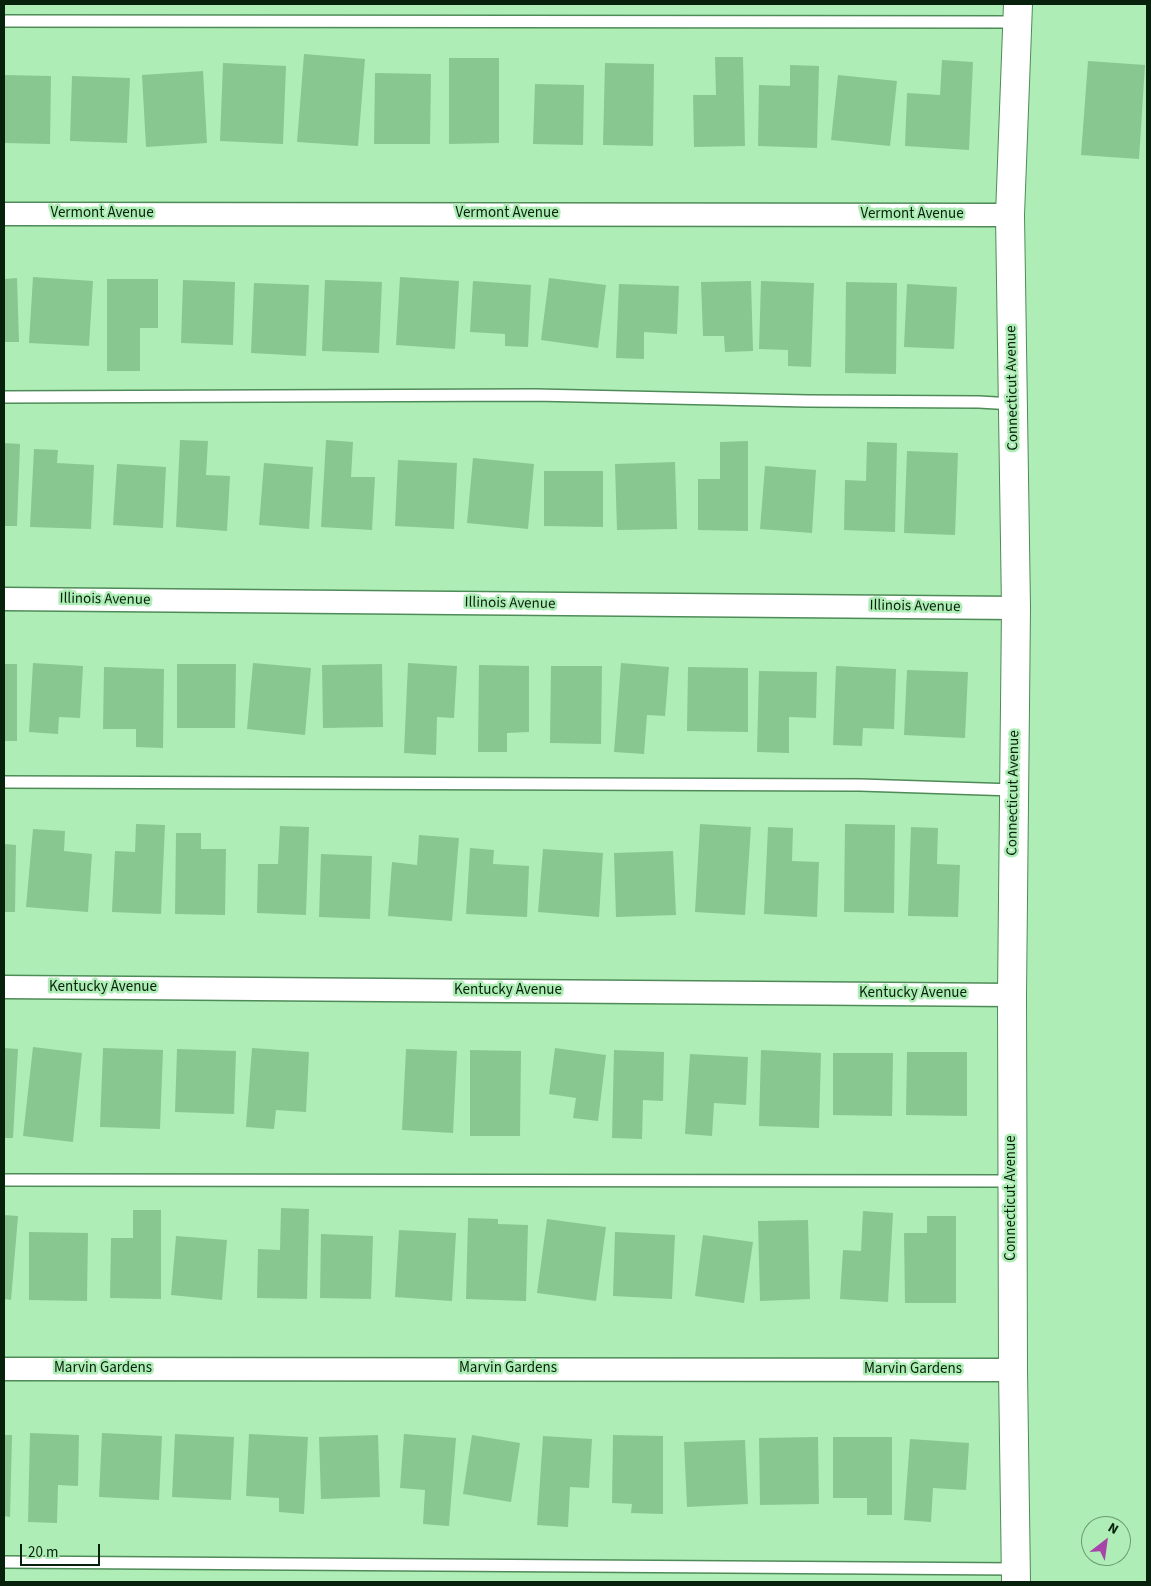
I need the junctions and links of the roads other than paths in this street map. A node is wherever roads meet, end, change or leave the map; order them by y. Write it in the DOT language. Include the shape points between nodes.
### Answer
graph roads {
  1 [pos="1018,13"];
  2 [pos="4,21"];
  3 [pos="4,214"];
  4 [pos="1010,215"];
  5 [pos="4,397"];
  6 [pos="1013,404"];
  7 [pos="4,599"];
  8 [pos="1016,608"];
  9 [pos="4,782"];
  10 [pos="1014,790"];
  11 [pos="4,987"];
  12 [pos="1012,995"];
  13 [pos="4,1180"];
  14 [pos="1012,1182"];
  15 [pos="4,1369"];
  16 [pos="1013,1370"];
  17 [pos="4,1562"];
  18 [pos="1016,1576"];
  1 -- 2 [label="lane"];
  1 -- 4 [label="street, Connecticut Avenue"];
  3 -- 4 [label="street, Vermont Avenue"];
  4 -- 6 [label="street, Connecticut Avenue"];
  5 -- 6 [label="lane" via="535,395"];
  6 -- 8 [label="street, Connecticut Avenue"];
  7 -- 8 [label="street, Illinois Avenue"];
  8 -- 10 [label="street, Connecticut Avenue"];
  9 -- 10 [label="lane" via="860,784"];
  10 -- 12 [label="street, Connecticut Avenue"];
  11 -- 12 [label="street, Kentucky Avenue"];
  12 -- 14 [label="street, Connecticut Avenue"];
  13 -- 14 [label="lane"];
  14 -- 16 [label="street, Connecticut Avenue"];
  15 -- 16 [label="street, Marvin Gardens"];
  16 -- 18 [label="street, Connecticut Avenue"];
  17 -- 18 [label="lane"];
}
